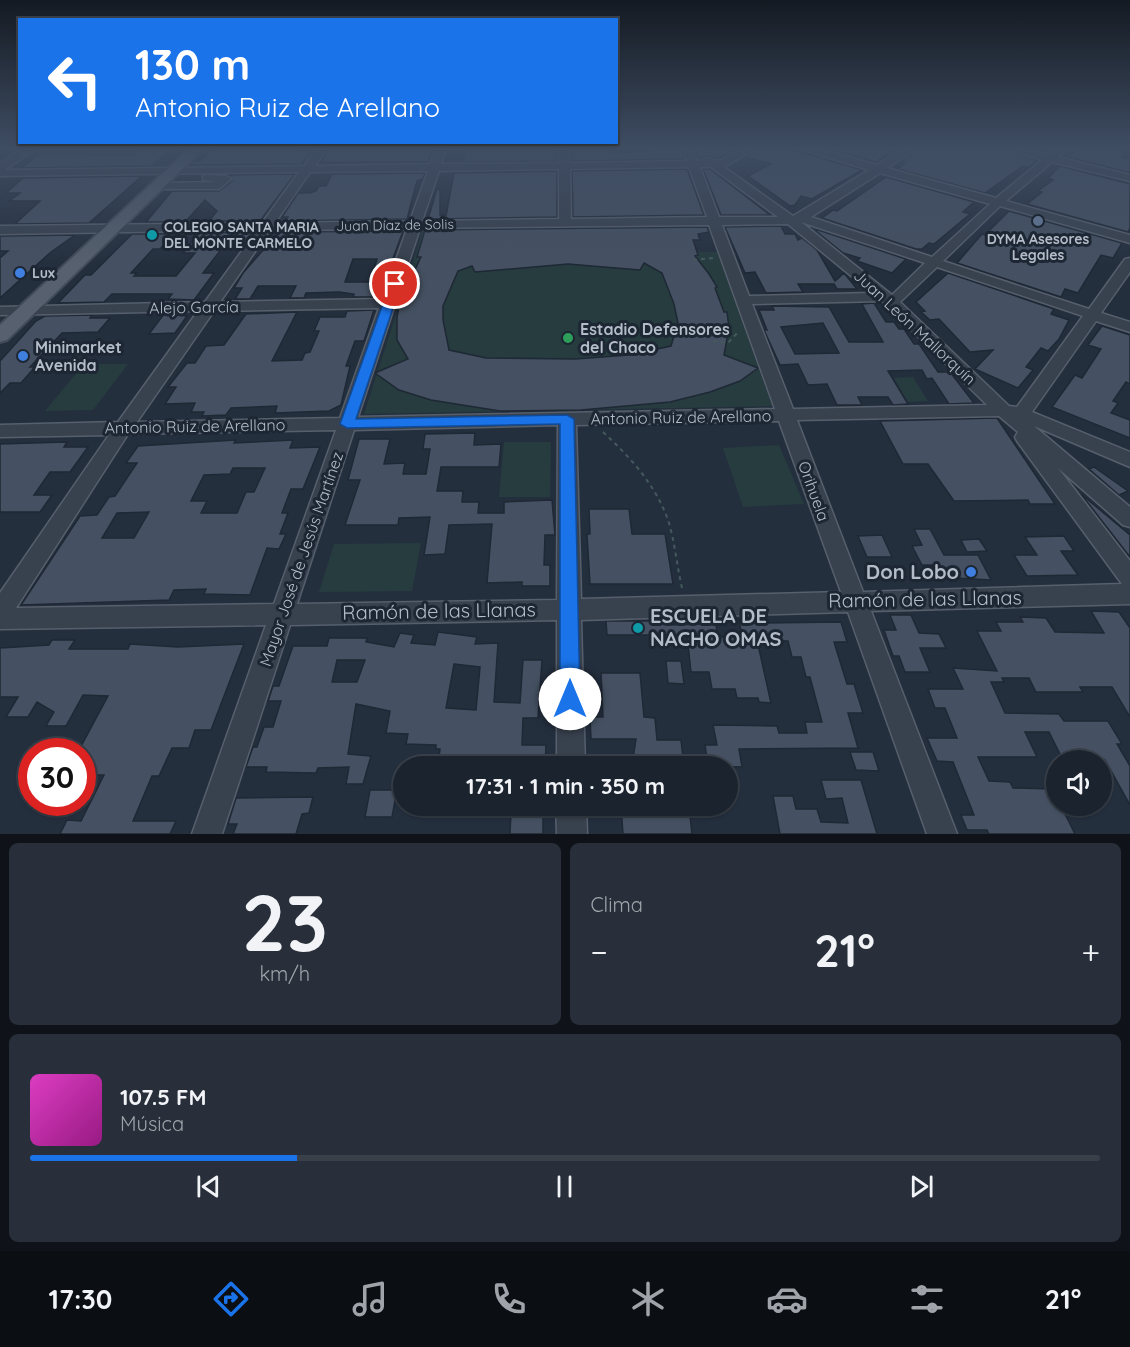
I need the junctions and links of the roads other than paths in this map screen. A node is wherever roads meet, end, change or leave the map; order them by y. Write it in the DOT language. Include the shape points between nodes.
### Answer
graph roads {
  1 [pos="154,187"];
  2 [pos="296,187"];
  3 [pos="428,187"];
  4 [pos="565,187"];
  5 [pos="700,187"];
  6 [pos="748,187"];
  7 [pos="848,187"];
  8 [pos="943,187"];
  9 [pos="1017,187"];
  10 [pos="998,202"];
  11 [pos="796,219"];
  12 [pos="713,221"];
  13 [pos="566,223"];
  14 [pos="415,225"];
  15 [pos="268,227"];
  16 [pos="106,229"];
  17 [pos="0,230"];
  18 [pos="1130,239"];
  19 [pos="932,262"];
  20 [pos="1130,262"];
  21 [pos="889,299"];
  22 [pos="743,300"];
  23 [pos="389,303"];
  24 [pos="209,306"];
  25 [pos="9,313"];
  26 [pos="1092,315"];
  27 [pos="1130,327"];
  28 [pos="0,336"];
  29 [pos="1012,412"];
  30 [pos="786,415"];
  31 [pos="567,419"];
  32 [pos="347,424"];
  33 [pos="124,428"];
  34 [pos="0,430"];
  35 [pos="1130,460"];
  36 [pos="1130,519"];
  37 [pos="1130,578"];
  38 [pos="1130,594"];
  39 [pos="855,601"];
  40 [pos="569,610"];
  41 [pos="0,612"];
  42 [pos="283,613"];
  43 [pos="0,619"];
  44 [pos="571,756"];
  45 [pos="571,816"];
  46 [pos="207,834"];
  47 [pos="572,834"];
  48 [pos="942,834"];
  1 -- 16 [label="main road"];
  2 -- 15 [label="street"];
  3 -- 14 [label="street, Mayor José de Jesús Martínez"];
  4 -- 13 [label="street"];
  5 -- 12 [label="street, Orihuela"];
  6 -- 11 [label="street, Juan León Mallorquín"];
  7 -- 11 [label="street"];
  8 -- 10 [label="street"];
  9 -- 10 [label="street"];
  10 -- 18 [label="street"];
  10 -- 19 [label="street"];
  11 -- 12 [label="street, Juan Díaz de Solis"];
  11 -- 19 [label="street"];
  11 -- 21 [label="street, Juan León Mallorquín"];
  12 -- 13 [label="street, Juan Díaz de Solis"];
  12 -- 22 [label="street, Orihuela"];
  13 -- 14 [label="street, Juan Díaz de Solis"];
  14 -- 15 [label="street, Juan Díaz de Solis"];
  14 -- 23 [label="street, Mayor José de Jesús Martínez"];
  15 -- 16 [label="street, Juan Díaz de Solis"];
  15 -- 24 [label="street"];
  16 -- 17 [label="street, Juan Díaz de Solis"];
  16 -- 25 [label="main road"];
  19 -- 21 [label="street"];
  19 -- 26 [label="street"];
  20 -- 26 [label="street"];
  21 -- 22 [label="street"];
  21 -- 29 [label="street, Juan León Mallorquín"];
  22 -- 30 [label="street, Orihuela"];
  23 -- 24 [label="street, Alejo García"];
  23 -- 32 [label="street, Mayor José de Jesús Martínez"];
  24 -- 25 [label="street, Alejo García"];
  24 -- 33 [label="street"];
  25 -- 28 [label="main road"];
  26 -- 27 [label="street"];
  26 -- 29 [label="street"];
  29 -- 30 [label="street, Antonio Ruiz de Arellano"];
  29 -- 35 [label="street"];
  29 -- 36 [label="street, Juan León Mallorquín"];
  29 -- 37 [label="street"];
  30 -- 31 [label="street, Antonio Ruiz de Arellano"];
  30 -- 39 [label="street, Orihuela"];
  31 -- 32 [label="street, Antonio Ruiz de Arellano"];
  31 -- 40 [label="street"];
  32 -- 33 [label="street, Antonio Ruiz de Arellano"];
  32 -- 42 [label="street, Mayor José de Jesús Martínez"];
  33 -- 34 [label="street, Antonio Ruiz de Arellano"];
  33 -- 41 [label="street"];
  38 -- 39 [label="street, Ramón de las Llanas"];
  39 -- 40 [label="street, Ramón de las Llanas"];
  39 -- 48 [label="street, Orihuela"];
  40 -- 42 [label="street, Ramón de las Llanas"];
  40 -- 44 [label="street"];
  42 -- 43 [label="street, Ramón de las Llanas"];
  42 -- 46 [label="street, Mayor José de Jesús Martínez"];
  45 -- 47 [label="street"];
}
